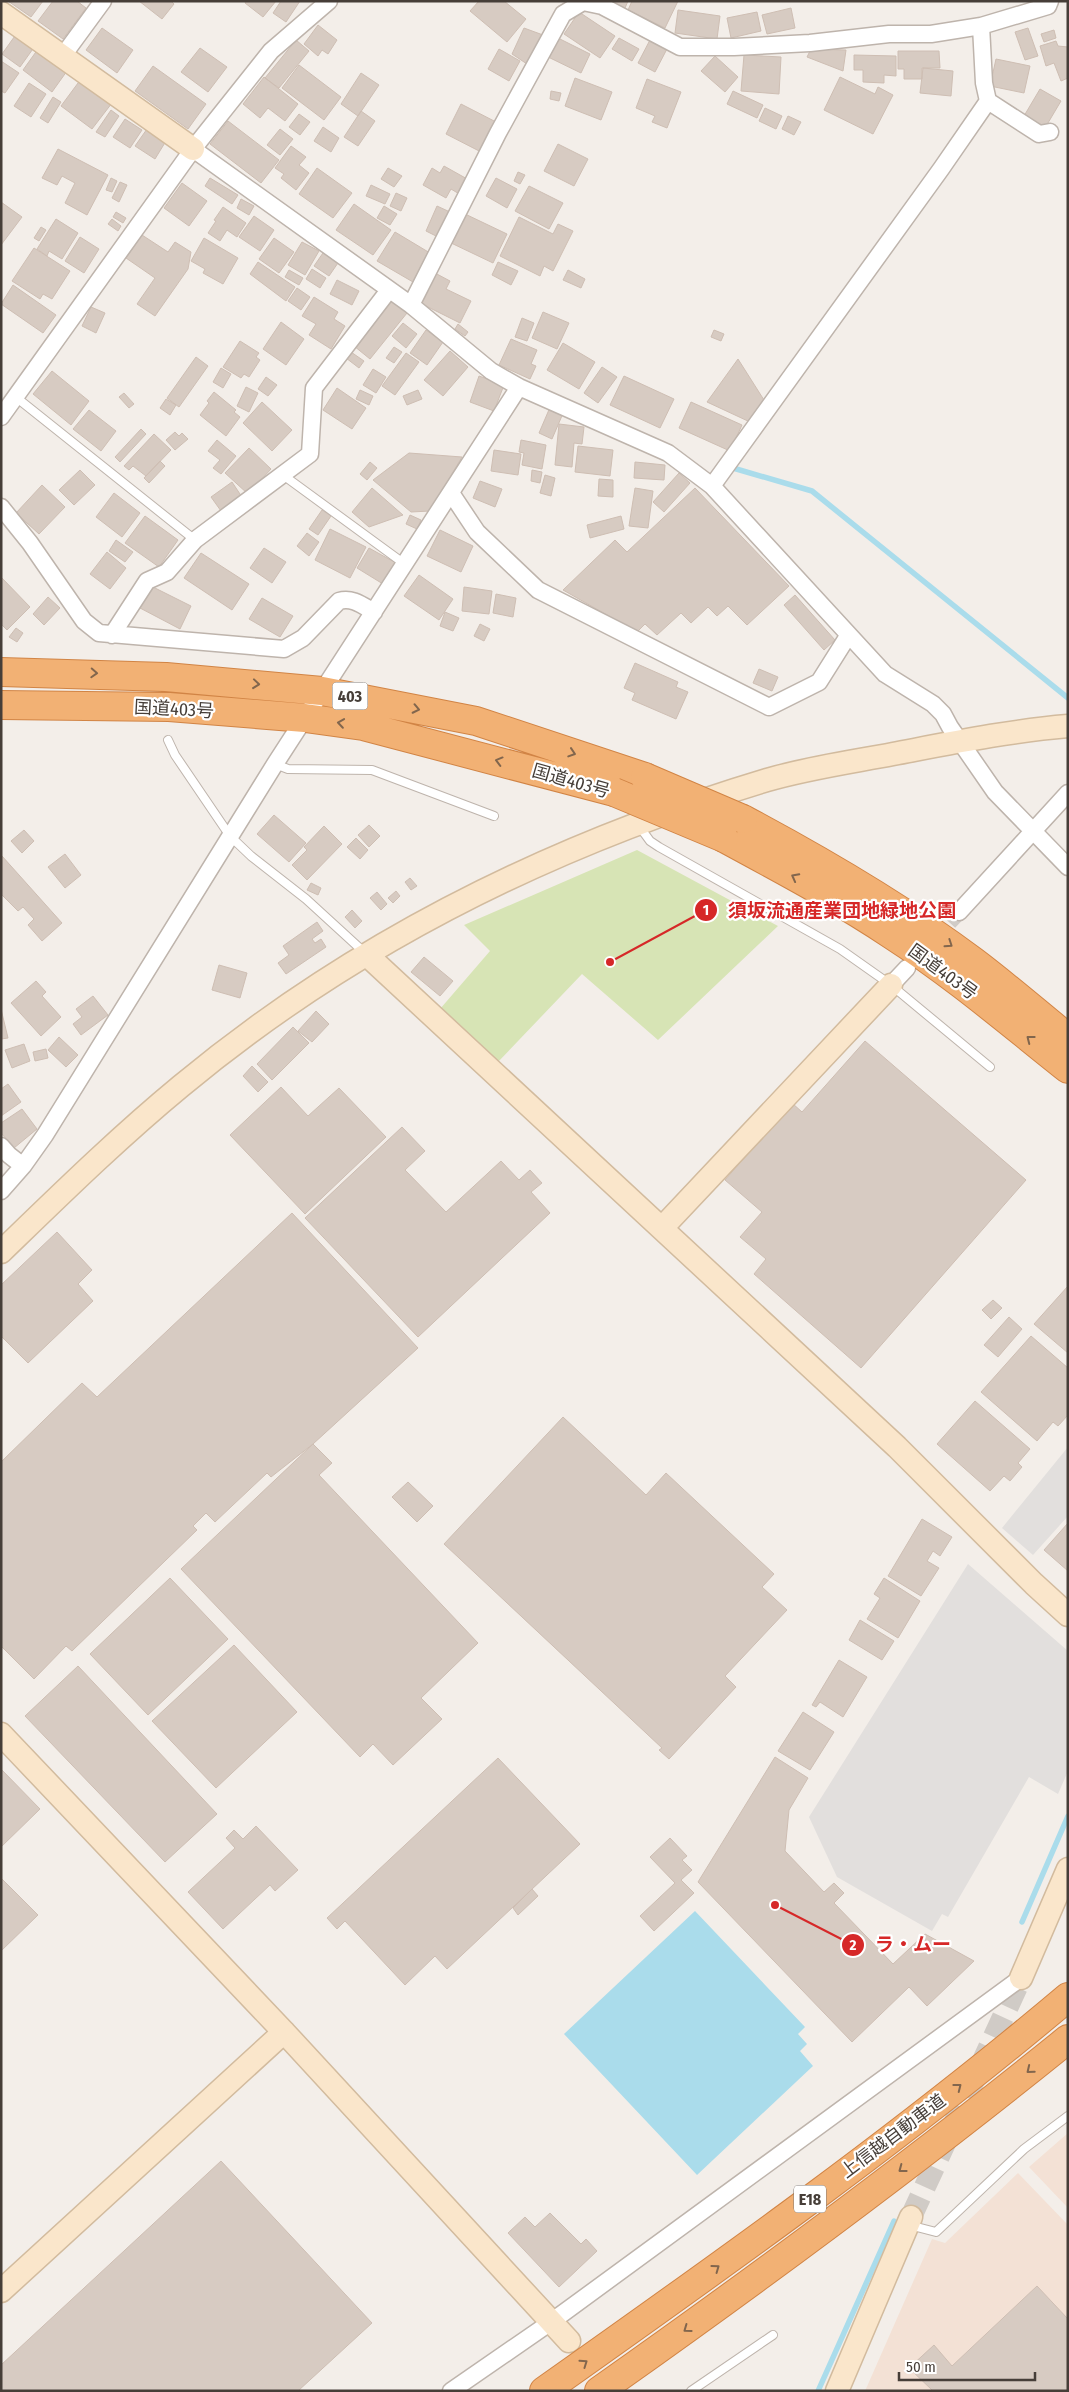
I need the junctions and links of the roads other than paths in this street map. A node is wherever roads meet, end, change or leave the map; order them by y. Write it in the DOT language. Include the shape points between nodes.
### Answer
graph roads {
  1 [pos="103,1"];
  2 [pos="329,1"];
  3 [pos="1050,1"];
  4 [pos="1,13"];
  5 [pos="981,26"];
  6 [pos="62,57"];
  7 [pos="988,101"];
  8 [pos="1050,132"];
  9 [pos="193,149"];
  10 [pos="389,290"];
  11 [pos="411,305"];
  12 [pos="519,388"];
  13 [pos="17,398"];
  14 [pos="1,417"];
  15 [pos="283,475"];
  16 [pos="712,486"];
  17 [pos="452,493"];
  18 [pos="1,507"];
  19 [pos="196,540"];
  20 [pos="406,565"];
  21 [pos="374,612"];
  22 [pos="112,635"];
  23 [pos="848,636"];
  24 [pos="1,672"];
  25 [pos="322,691"];
  26 [pos="1,705"];
  27 [pos="305,718"];
  28 [pos="1068,726"];
  29 [pos="960,739"];
  30 [pos="168,740"];
  31 [pos="275,764"];
  32 [pos="1068,793"];
  33 [pos="494,816"];
  34 [pos="638,824"];
  35 [pos="1032,830"];
  36 [pos="230,836"];
  37 [pos="1068,867"];
  38 [pos="959,912"];
  39 [pos="367,955"];
  40 [pos="908,968"];
  41 [pos="891,986"];
  42 [pos="1068,1038"];
  43 [pos="990,1067"];
  44 [pos="1068,1069"];
  45 [pos="1,1146"];
  46 [pos="23,1166"];
  47 [pos="1,1191"];
  48 [pos="662,1228"];
  49 [pos="1,1252"];
  50 [pos="1068,1615"];
  51 [pos="1,1734"];
  52 [pos="1068,1869"];
  53 [pos="1021,1978"];
  54 [pos="1068,1998"];
  55 [pos="284,2032"];
  56 [pos="1068,2039"];
  57 [pos="1068,2116"];
  58 [pos="909,2221"];
  59 [pos="1,2291"];
  60 [pos="551,2322"];
  61 [pos="774,2335"];
  62 [pos="569,2342"];
  63 [pos="451,2391"];
  64 [pos="544,2391"];
  65 [pos="599,2391"];
  66 [pos="691,2391"];
  67 [pos="837,2391"];
  1 -- 6 [label="street"];
  2 -- 9 [label="street" via="271,51"];
  3 -- 5 [label="street" via="1048,6"];
  4 -- 6 [label="street"];
  5 -- 7 [label="street"];
  5 -- 11 [label="street" via="931,34 889,34 810,43 680,47 602,6 583,2 562,14"];
  6 -- 9 [label="street"];
  7 -- 8 [label="street" via="1040,134"];
  7 -- 16 [label="street"];
  9 -- 10 [label="street"];
  9 -- 13 [label="street"];
  10 -- 11 [label="street"];
  10 -- 15 [label="street" via="314,388 310,454"];
  11 -- 12 [label="street" via="491,371"];
  12 -- 16 [label="street" via="668,453"];
  12 -- 17 [label="street"];
  13 -- 14 [label="street"];
  13 -- 19 [label="lane"];
  15 -- 19 [label="street"];
  15 -- 20 [label="lane"];
  16 -- 23 [label="street"];
  17 -- 20 [label="street"];
  17 -- 23 [label="street" via="477,532 538,590 769,707 818,682"];
  18 -- 22 [label="street" via="84,621 99,632"];
  19 -- 22 [label="street" via="167,572 147,581"];
  20 -- 21 [label="street"];
  21 -- 22 [label="street" via="354,601 338,601 303,638 284,649"];
  21 -- 25 [label="street"];
  23 -- 29 [label="street" via="885,674 933,704"];
  24 -- 25 [label="highway, 国道403号 / 403, one-way" via="166,677"];
  25 -- 27 [label="street"];
  25 -- 42 [label="highway, 国道403号 / 403, one-way, bridge" via="476,721 645,777 743,819 899,910 973,960"];
  26 -- 27 [label="highway, 国道403号 / 403" via="169,707"];
  27 -- 31 [label="street"];
  44 -- 27 [label="highway, 国道403号 / 403, one-way, bridge" via="951,976 893,935 834,898 724,838 614,792 363,726"];
  28 -- 29 [label="street"];
  29 -- 34 [label="street" via="769,780"];
  29 -- 35 [label="street" via="995,792"];
  30 -- 36 [label="lane"];
  31 -- 33 [label="lane" via="288,769 372,770"];
  31 -- 36 [label="street"];
  32 -- 35 [label="street"];
  34 -- 39 [label="street" via="539,863 418,924"];
  34 -- 41 [label="lane" via="650,841 832,945"];
  35 -- 37 [label="street"];
  35 -- 38 [label="street"];
  36 -- 39 [label="lane"];
  36 -- 46 [label="street"];
  39 -- 48 [label="street"];
  39 -- 49 [label="street" via="299,999 182,1085"];
  40 -- 41 [label="street"];
  41 -- 43 [label="lane"];
  41 -- 48 [label="street"];
  45 -- 46 [label="street"];
  46 -- 47 [label="street"];
  48 -- 50 [label="street" via="897,1447"];
  51 -- 55 [label="street"];
  52 -- 53 [label="street"];
  53 -- 60 [label="street"];
  64 -- 54 [label="highway, 上信越自動車道 / E18, one-way" via="781,2221"];
  55 -- 59 [label="street"];
  55 -- 60 [label="street"];
  56 -- 65 [label="highway, 上信越自動車道 / E18, one-way" via="784,2258"];
  57 -- 58 [label="lane" via="1024,2149 936,2232"];
  58 -- 67 [label="street"];
  60 -- 62 [label="street"];
  60 -- 63 [label="street"];
  61 -- 66 [label="lane"];
}
